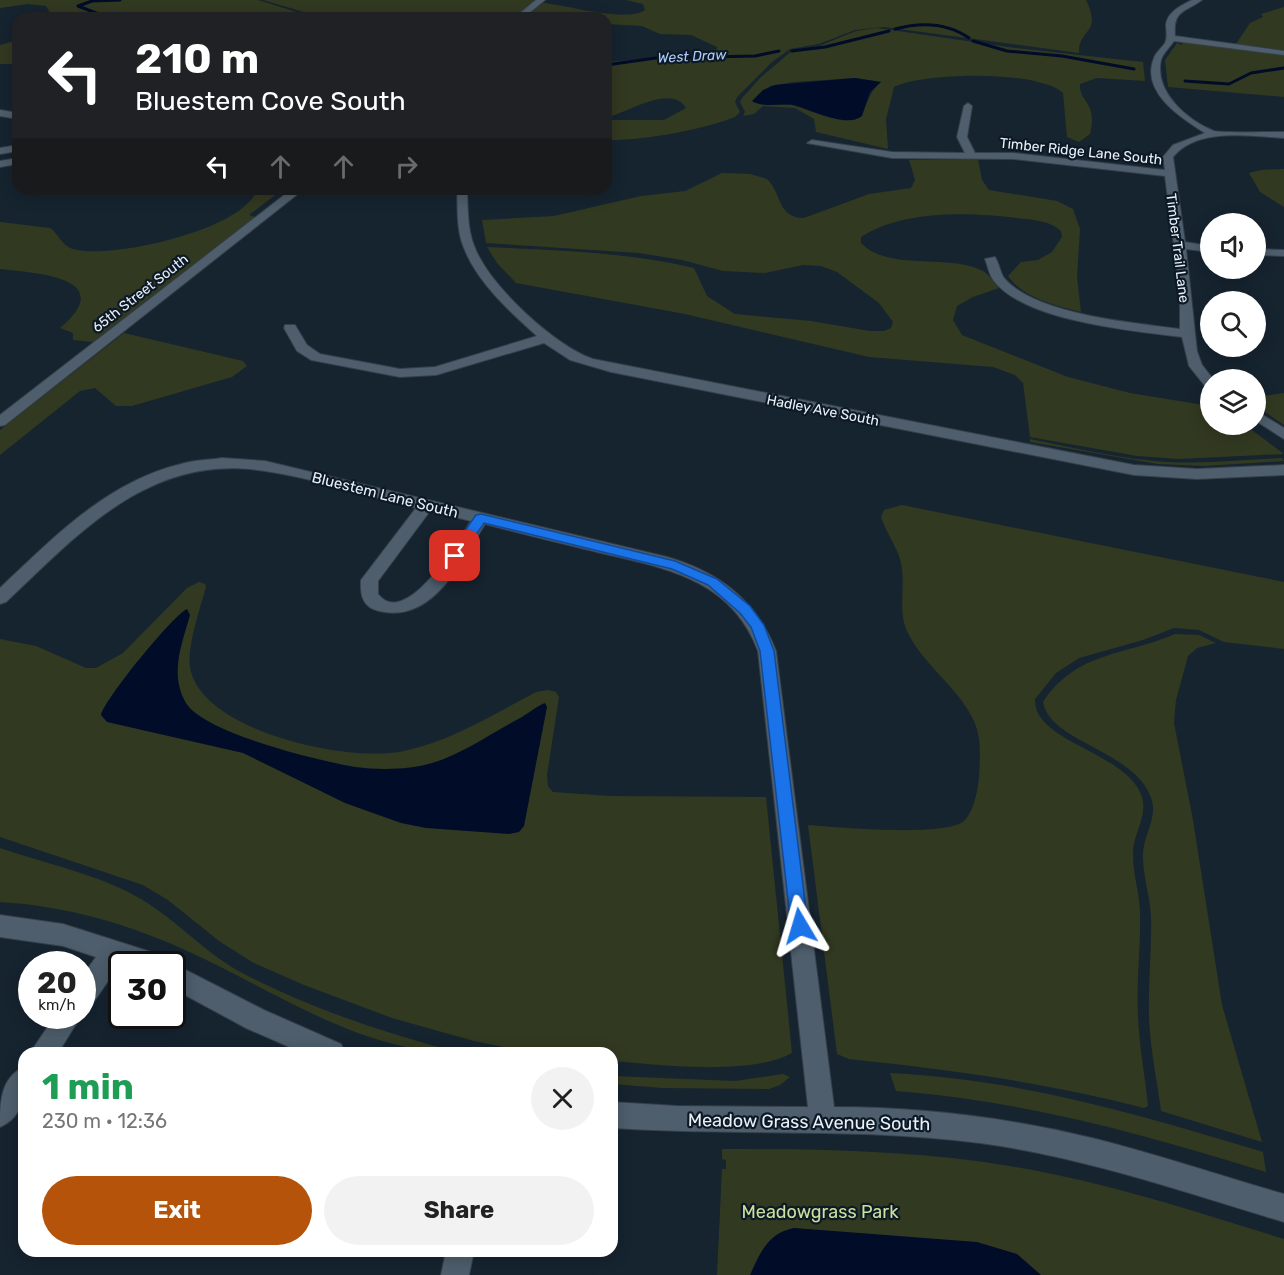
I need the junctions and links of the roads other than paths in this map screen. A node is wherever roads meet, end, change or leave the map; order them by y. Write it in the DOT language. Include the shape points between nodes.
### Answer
graph roads {
  1 [pos="541,0"];
  2 [pos="1176,1"];
  3 [pos="1194,2"];
  4 [pos="526,12"];
  5 [pos="1170,38"];
  6 [pos="1284,53"];
  7 [pos="969,106"];
  8 [pos="1214,135"];
  9 [pos="1284,135"];
  10 [pos="812,143"];
  11 [pos="971,155"];
  12 [pos="1168,173"];
  13 [pos="290,195"];
  14 [pos="463,195"];
  15 [pos="1179,245"];
  16 [pos="1200,248"];
  17 [pos="1266,252"];
  18 [pos="1284,253"];
  19 [pos="991,259"];
  20 [pos="290,328"];
  21 [pos="1187,334"];
  22 [pos="546,338"];
  23 [pos="1200,370"];
  24 [pos="0,422"];
  25 [pos="1266,422"];
  26 [pos="1284,435"];
  27 [pos="1284,470"];
  28 [pos="426,505"];
  29 [pos="481,518"];
  30 [pos="0,598"];
  31 [pos="0,926"];
  32 [pos="115,951"];
  33 [pos="108,961"];
  34 [pos="96,977"];
  35 [pos="186,982"];
  36 [pos="60,1029"];
  37 [pos="47,1047"];
  38 [pos="318,1047"];
  39 [pos="18,1088"];
  40 [pos="0,1114"];
  41 [pos="618,1115"];
  42 [pos="822,1119"];
  43 [pos="1284,1208"];
  44 [pos="459,1257"];
  45 [pos="455,1275"];
  1 -- 4 [label="street"];
  2 -- 3 [label="street"];
  3 -- 5 [label="street" via="1171,20"];
  5 -- 6 [label="street"];
  5 -- 8 [label="street" via="1157,61 1162,93 1178,111"];
  7 -- 11 [label="street" via="962,137"];
  8 -- 9 [label="street, Timber Trail Lane"];
  8 -- 12 [label="street, Timber Trail Lane" via="1175,148 1168,157"];
  10 -- 11 [label="street, Timber Ridge Lane South" via="903,156"];
  11 -- 12 [label="street, Timber Ridge Lane South" via="1044,158"];
  12 -- 15 [label="street, Timber Trail Lane"];
  13 -- 24 [label="street, 65th Street South"];
  14 -- 22 [label="street, Hadley Ave South" via="467,239 475,260"];
  15 -- 16 [label="street"];
  15 -- 21 [label="street, Timber Trail Lane"];
  17 -- 18 [label="street"];
  19 -- 21 [label="street" via="1002,282 1043,306 1081,317"];
  20 -- 22 [label="street" via="301,346 316,357 400,373 436,371"];
  21 -- 23 [label="street, Timber Trail Lane" via="1193,361"];
  22 -- 27 [label="street, Hadley Ave South" via="571,355 608,368 1126,468 1186,474"];
  25 -- 26 [label="street"];
  28 -- 29 [label="street, Bluestem Lane South"];
  28 -- 29 [label="street" via="370,580 369,595 381,607 402,608 423,599"];
  28 -- 30 [label="street, Bluestem Lane South" via="266,466 224,463 190,467 148,480 108,500"];
  29 -- 42 [label="street, Bluestem Lane South" via="681,568 721,588 757,625 770,668"];
  31 -- 32 [label="street" via="63,935"];
  33 -- 34 [label="street"];
  35 -- 38 [label="street"];
  36 -- 37 [label="street"];
  39 -- 40 [label="street"];
  41 -- 42 [label="street, Meadow Grass Avenue South"];
  42 -- 43 [label="street, Meadow Grass Avenue South" via="959,1127 1039,1140 1095,1152"];
  44 -- 45 [label="street"];
}
